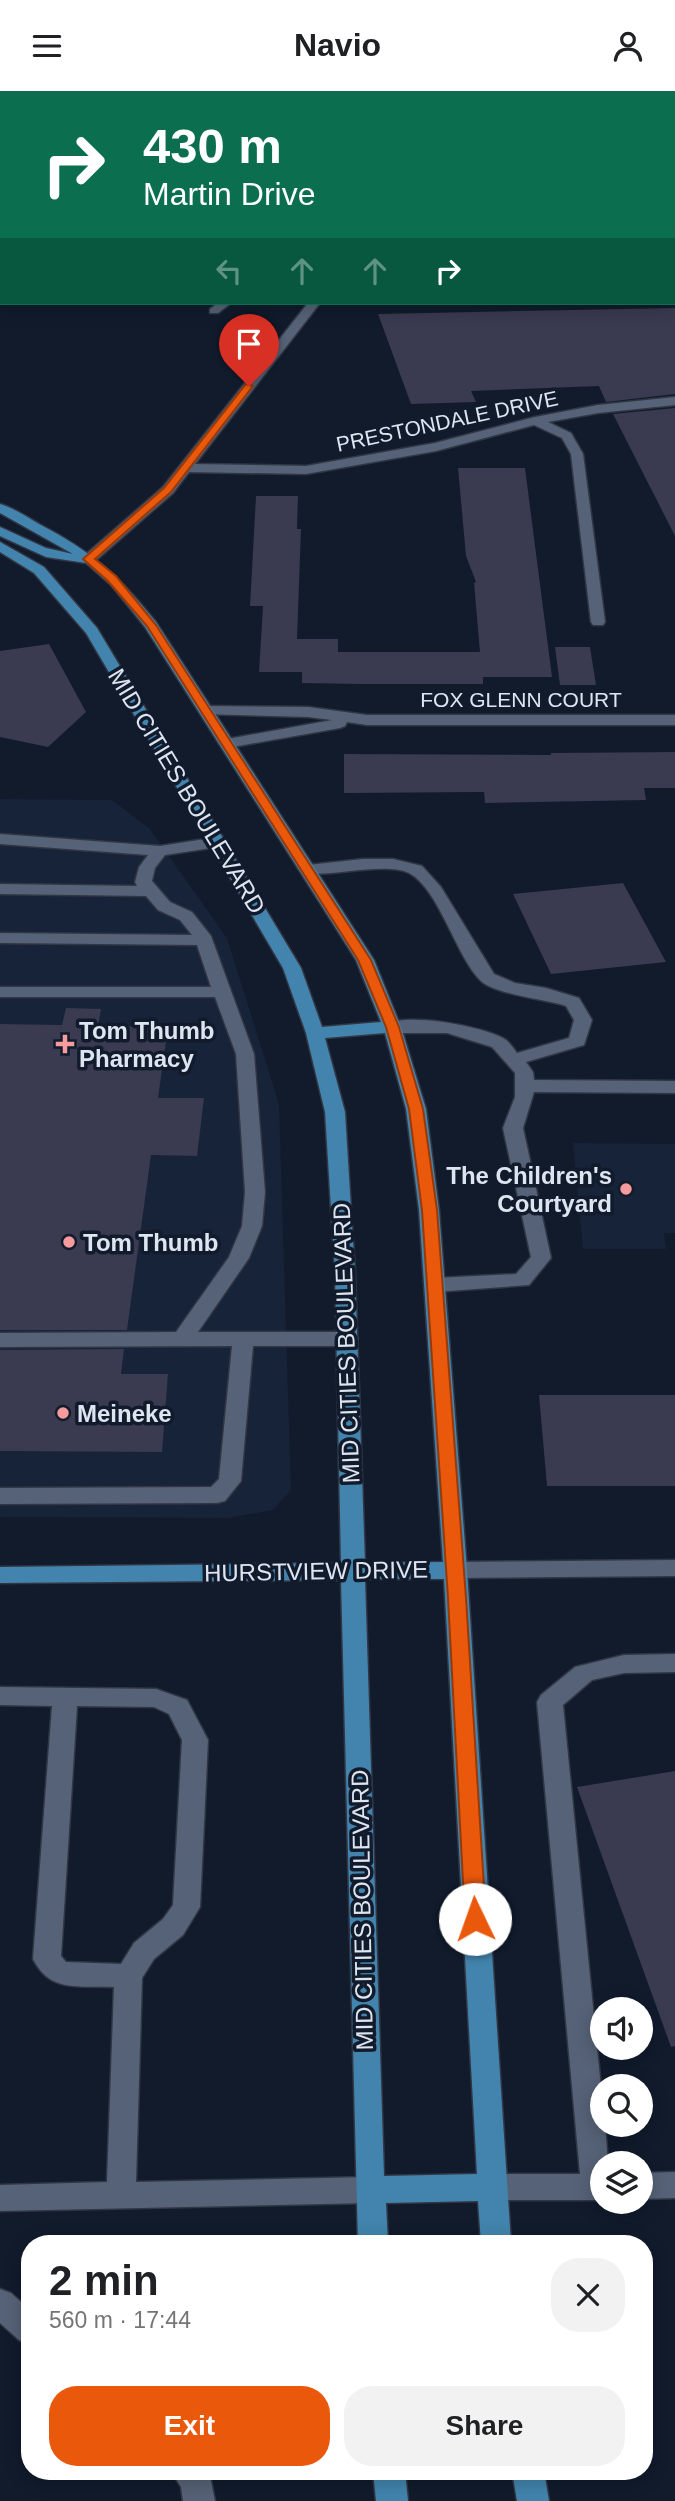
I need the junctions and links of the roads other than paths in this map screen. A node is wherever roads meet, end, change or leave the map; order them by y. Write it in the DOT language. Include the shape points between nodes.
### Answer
graph roads {
  1 [pos="222,305"];
  2 [pos="312,305"];
  3 [pos="214,310"];
  4 [pos="675,401"];
  5 [pos="535,421"];
  6 [pos="184,468"];
  7 [pos="0,507"];
  8 [pos="0,531"];
  9 [pos="0,546"];
  10 [pos="89,559"];
  11 [pos="598,622"];
  12 [pos="207,711"];
  13 [pos="366,720"];
  14 [pos="675,720"];
  15 [pos="227,743"];
  16 [pos="0,839"];
  17 [pos="218,842"];
  18 [pos="160,851"];
  19 [pos="308,870"];
  20 [pos="0,889"];
  21 [pos="151,891"];
  22 [pos="0,938"];
  23 [pos="203,940"];
  24 [pos="0,992"];
  25 [pos="222,992"];
  26 [pos="393,1027"];
  27 [pos="315,1033"];
  28 [pos="513,1060"];
  29 [pos="525,1086"];
  30 [pos="675,1087"];
  31 [pos="435,1286"];
  32 [pos="182,1339"];
  33 [pos="243,1339"];
  34 [pos="347,1339"];
  35 [pos="0,1340"];
  36 [pos="0,1496"];
  37 [pos="675,1568"];
  38 [pos="455,1570"];
  39 [pos="354,1571"];
  40 [pos="0,1575"];
  41 [pos="675,1663"];
  42 [pos="0,1696"];
  43 [pos="65,1697"];
  44 [pos="128,1976"];
  45 [pos="595,2151"];
  46 [pos="675,2185"];
  47 [pos="653,2186"];
  48 [pos="491,2187"];
  49 [pos="590,2187"];
  50 [pos="370,2190"];
  51 [pos="121,2196"];
  52 [pos="0,2199"];
  53 [pos="373,2235"];
  54 [pos="495,2235"];
  55 [pos="0,2303"];
  56 [pos="21,2322"];
  57 [pos="196,2480"];
  58 [pos="390,2480"];
  59 [pos="530,2480"];
  60 [pos="199,2501"];
  61 [pos="392,2501"];
  62 [pos="533,2501"];
  1 -- 3 [label="street"];
  2 -- 6 [label="street"];
  4 -- 5 [label="street, PRESTONDALE DRIVE"];
  5 -- 6 [label="street, PRESTONDALE DRIVE" via="436,447 318,468"];
  5 -- 11 [label="street" via="567,436 577,454"];
  6 -- 10 [label="street" via="168,490"];
  7 -- 10 [label="main road"];
  8 -- 10 [label="main road" via="35,550"];
  9 -- 17 [label="main road, MID CITIES BOULEVARD" via="39,570 92,631"];
  10 -- 12 [label="main road" via="112,578 151,625"];
  12 -- 13 [label="street, FOX GLENN COURT" via="307,712"];
  12 -- 15 [label="main road"];
  13 -- 14 [label="street, FOX GLENN COURT"];
  13 -- 15 [label="street, FOX GLENN COURT"];
  15 -- 19 [label="main road"];
  16 -- 18 [label="street"];
  17 -- 18 [label="street"];
  17 -- 27 [label="main road, MID CITIES BOULEVARD" via="292,968"];
  18 -- 21 [label="street" via="147,867 143,882"];
  19 -- 26 [label="main road" via="365,960"];
  19 -- 28 [label="street" via="393,864 416,870 433,887 487,978 573,1002 583,1020 577,1041"];
  20 -- 21 [label="street"];
  21 -- 23 [label="street" via="164,907 186,916"];
  22 -- 23 [label="street"];
  23 -- 25 [label="street"];
  24 -- 25 [label="street"];
  25 -- 32 [label="street" via="245,1054 255,1192 252,1226 239,1258"];
  26 -- 27 [label="main road"];
  26 -- 28 [label="street" via="449,1027 499,1043"];
  26 -- 31 [label="main road" via="416,1109"];
  27 -- 34 [label="main road, MID CITIES BOULEVARD" via="335,1112"];
  28 -- 29 [label="street" via="524,1072"];
  29 -- 30 [label="street"];
  29 -- 31 [label="street" via="526,1097 513,1128 541,1258 522,1280"];
  31 -- 38 [label="main road"];
  32 -- 33 [label="street"];
  32 -- 35 [label="street"];
  33 -- 34 [label="street"];
  33 -- 36 [label="street" via="230,1481 217,1495"];
  34 -- 39 [label="main road, MID CITIES BOULEVARD"];
  37 -- 38 [label="street, HURSTVIEW DRIVE"];
  38 -- 39 [label="main road, HURSTVIEW DRIVE"];
  38 -- 48 [label="main road"];
  39 -- 40 [label="main road, HURSTVIEW DRIVE"];
  39 -- 50 [label="main road, MID CITIES BOULEVARD"];
  41 -- 45 [label="street" via="624,1664 584,1673 550,1702"];
  42 -- 43 [label="street"];
  43 -- 44 [label="street" via="47,1959 60,1973"];
  43 -- 44 [label="street" via="156,1698 178,1707 195,1740 186,1907"];
  44 -- 51 [label="street"];
  46 -- 47 [label="street"];
  48 -- 49 [label="street"];
  48 -- 50 [label="main road"];
  48 -- 54 [label="main road"];
  50 -- 51 [label="street"];
  50 -- 53 [label="main road, MID CITIES BOULEVARD"];
  51 -- 52 [label="street"];
  55 -- 56 [label="street"];
  57 -- 60 [label="street"];
  58 -- 61 [label="main road"];
  59 -- 62 [label="main road"];
}
